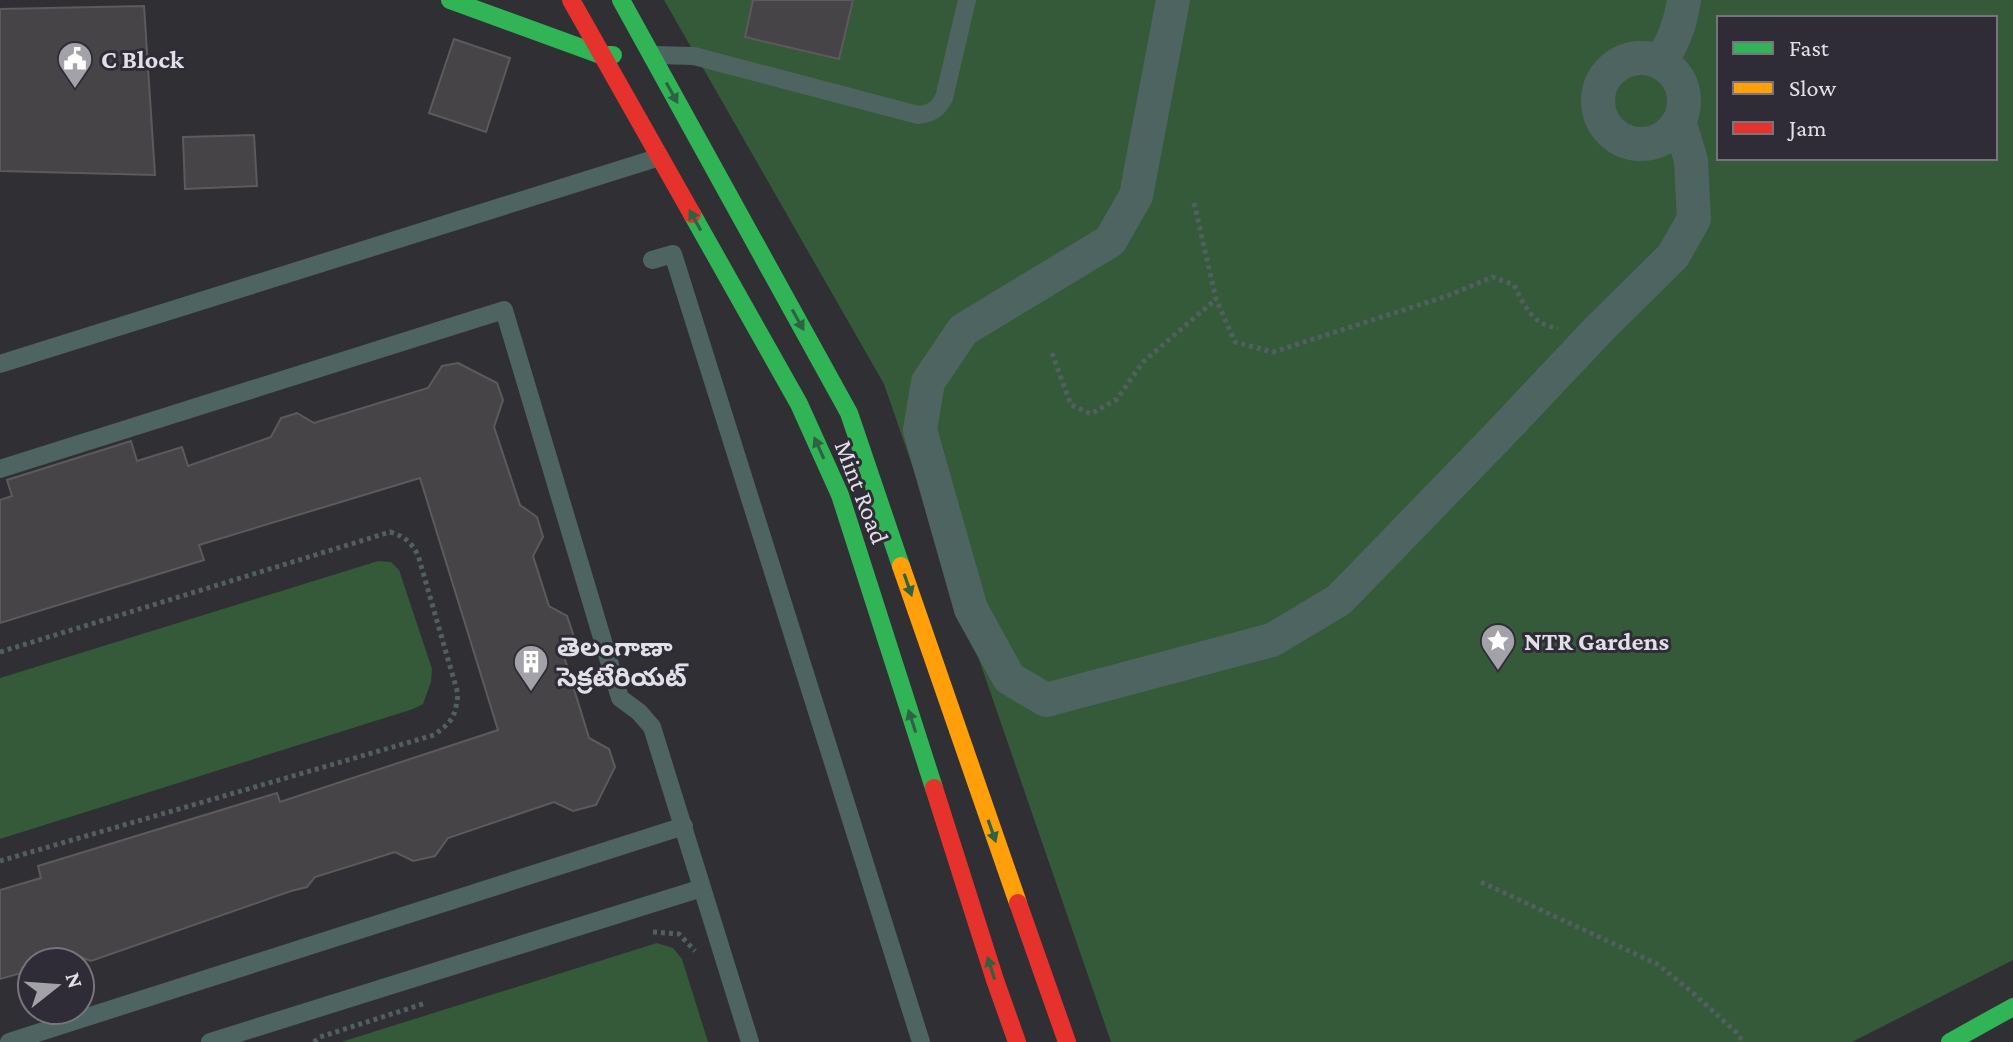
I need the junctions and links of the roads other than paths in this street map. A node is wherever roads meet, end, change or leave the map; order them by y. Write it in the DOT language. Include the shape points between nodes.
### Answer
graph roads {
  1 [pos="450,0"];
  2 [pos="571,0"];
  3 [pos="621,0"];
  4 [pos="967,0"];
  5 [pos="1173,0"];
  6 [pos="1684,0"];
  7 [pos="601,55"];
  8 [pos="651,55"];
  9 [pos="1659,62"];
  10 [pos="1679,121"];
  11 [pos="660,157"];
  12 [pos="652,260"];
  13 [pos="0,364"];
  14 [pos="729,435"];
  15 [pos="711,441"];
  16 [pos="0,469"];
  17 [pos="684,826"];
  18 [pos="702,888"];
  19 [pos="2013,1007"];
  20 [pos="9,1042"];
  21 [pos="210,1042"];
  22 [pos="750,1042"];
  23 [pos="921,1042"];
  24 [pos="1017,1042"];
  25 [pos="1067,1042"];
  26 [pos="1950,1042"];
  1 -- 7 [label="street"];
  2 -- 7 [label="street, Mint Road"];
  3 -- 8 [label="street, Mint Road"];
  4 -- 8 [label="lane" via="944,98 927,114 694,56"];
  5 -- 10 [label="street" via="1136,196 1110,241 963,330 928,382 920,430 971,609 1009,678 1046,700 1272,640 1339,600 1673,256 1694,219 1691,160"];
  6 -- 9 [label="street" via="1668,52"];
  7 -- 8 [label="street"];
  7 -- 11 [label="street, Mint Road"];
  8 -- 25 [label="street, Mint Road, one-way" via="849,413"];
  9 -- 10 [label="street" via="1681,87"];
  9 -- 10 [label="street" via="1626,59 1612,68 1601,81 1599,114 1620,139 1637,144 1654,142"];
  11 -- 13 [label="lane"];
  24 -- 11 [label="street, Mint Road, one-way" via="840,495 799,404"];
  12 -- 14 [label="lane" via="673,254"];
  14 -- 15 [label="lane"];
  14 -- 23 [label="lane" via="826,773"];
  16 -- 17 [label="lane" via="504,310 620,698 652,727"];
  17 -- 18 [label="lane"];
  17 -- 20 [label="lane"];
  18 -- 21 [label="lane"];
  18 -- 22 [label="lane"];
  19 -- 26 [label="street"];
}
